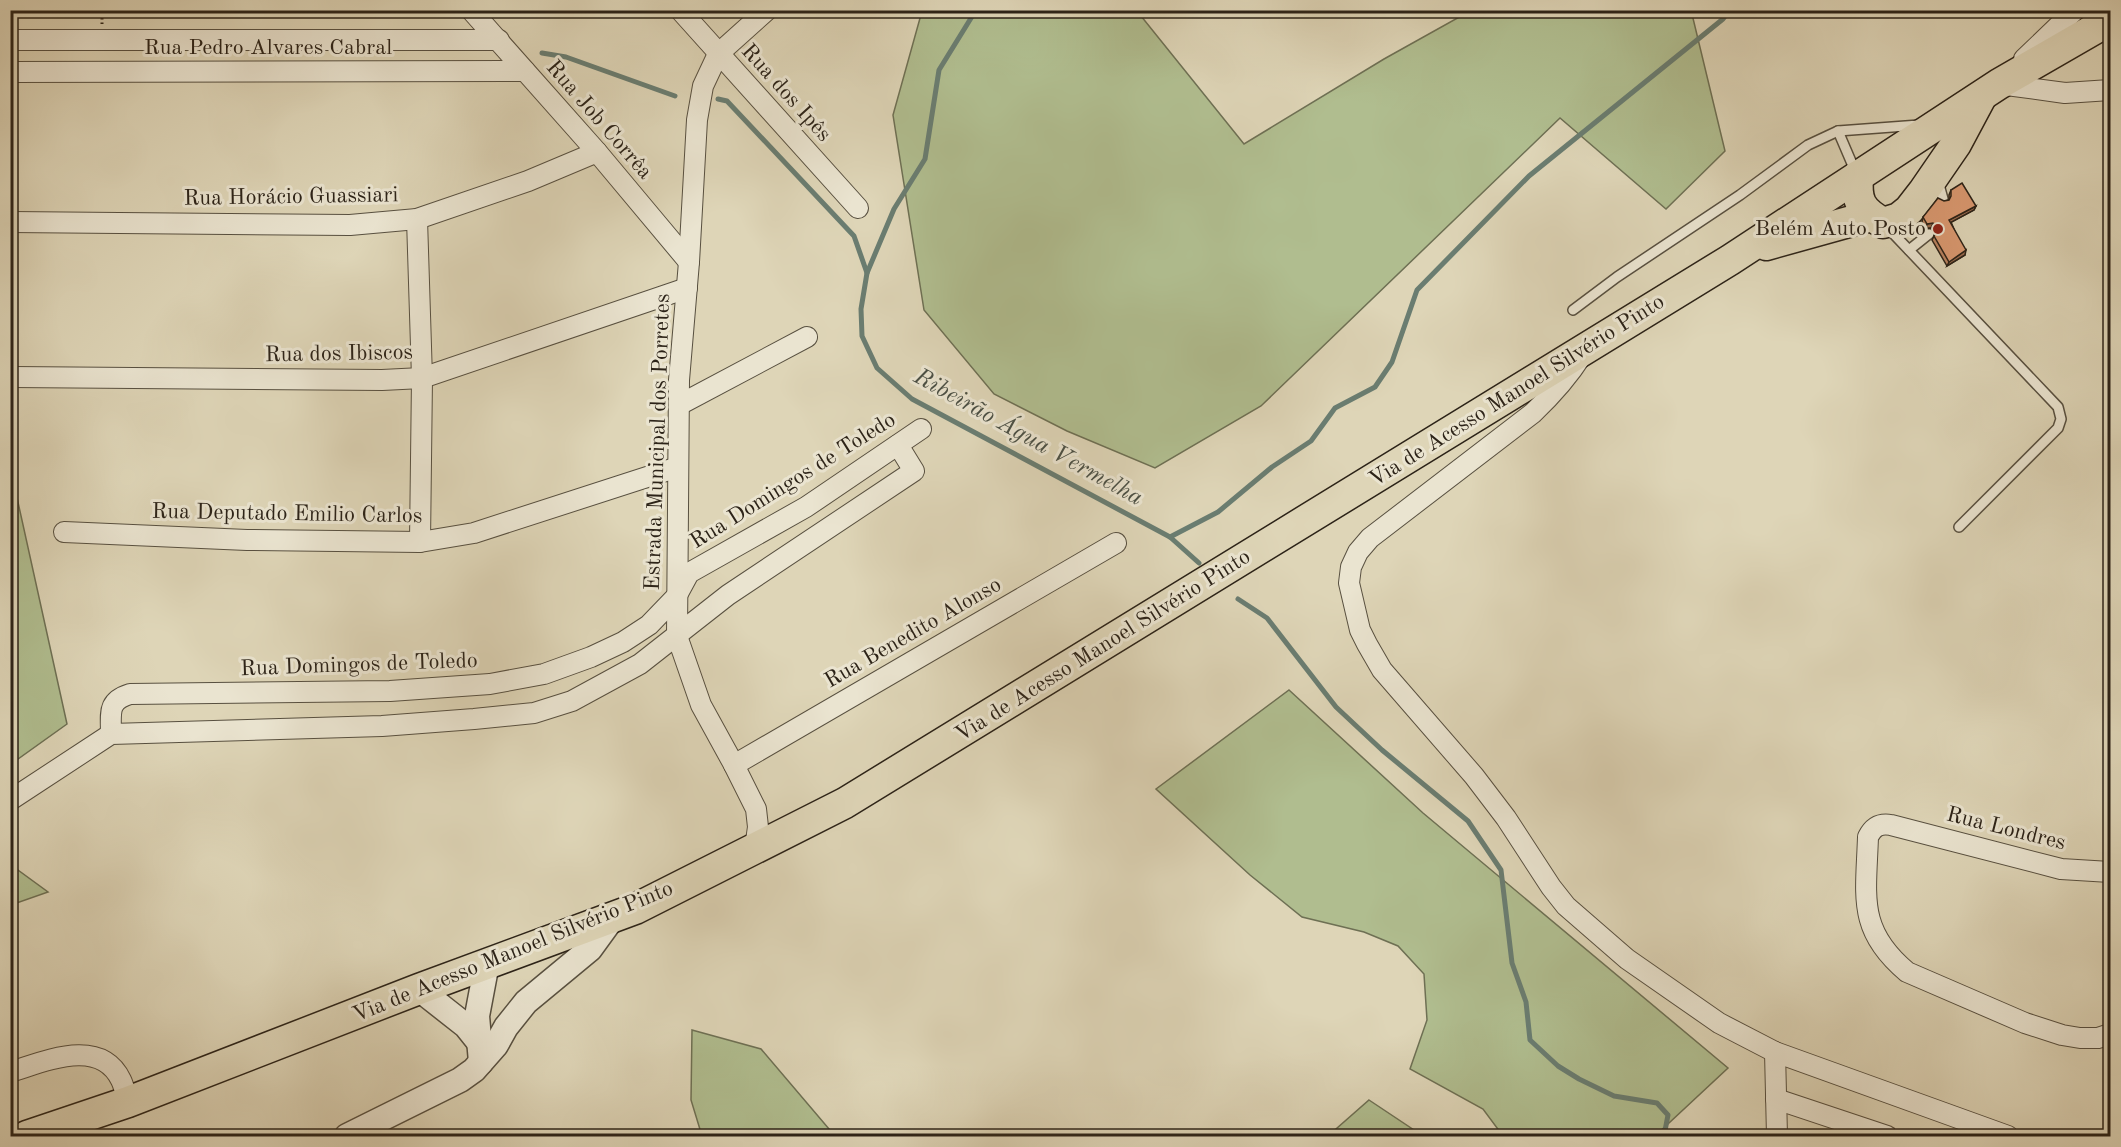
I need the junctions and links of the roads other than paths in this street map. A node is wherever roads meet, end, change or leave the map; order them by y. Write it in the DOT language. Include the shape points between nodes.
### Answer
graph roads {
  1 [pos="471,10"];
  2 [pos="680,10"];
  3 [pos="767,10"];
  4 [pos="2075,10"];
  5 [pos="2110,11"];
  6 [pos="2110,20"];
  7 [pos="10,40"];
  8 [pos="45,40"];
  9 [pos="499,40"];
  10 [pos="2074,41"];
  11 [pos="718,54"];
  12 [pos="525,71"];
  13 [pos="10,72"];
  14 [pos="45,72"];
  15 [pos="1991,89"];
  16 [pos="2110,90"];
  17 [pos="1940,123"];
  18 [pos="1838,131"];
  19 [pos="597,152"];
  20 [pos="1858,176"];
  21 [pos="858,208"];
  22 [pos="417,219"];
  23 [pos="1877,219"];
  24 [pos="10,222"];
  25 [pos="1929,234"];
  26 [pos="1909,250"];
  27 [pos="1743,251"];
  28 [pos="689,262"];
  29 [pos="687,288"];
  30 [pos="1573,310"];
  31 [pos="807,337"];
  32 [pos="1587,348"];
  33 [pos="12,377"];
  34 [pos="422,378"];
  35 [pos="679,405"];
  36 [pos="921,429"];
  37 [pos="898,445"];
  38 [pos="678,467"];
  39 [pos="1959,527"];
  40 [pos="64,532"];
  41 [pos="420,542"];
  42 [pos="1116,543"];
  43 [pos="676,597"];
  44 [pos="677,636"];
  45 [pos="544,674"];
  46 [pos="490,684"];
  47 [pos="556,706"];
  48 [pos="496,717"];
  49 [pos="111,734"];
  50 [pos="735,765"];
  51 [pos="12,800"];
  52 [pos="755,848"];
  53 [pos="2110,872"];
  54 [pos="614,916"];
  55 [pos="487,963"];
  56 [pos="419,989"];
  57 [pos="2104,1036"];
  58 [pos="479,1052"];
  59 [pos="1775,1052"];
  60 [pos="10,1072"];
  61 [pos="1776,1099"];
  62 [pos="128,1102"];
  63 [pos="27,1137"];
  64 [pos="346,1137"];
  65 [pos="1778,1137"];
  66 [pos="1887,1137"];
  67 [pos="2008,1137"];
  1 -- 9 [label="street, Rua Job Corrêa"];
  2 -- 11 [label="street, Rua dos Ipês"];
  3 -- 11 [label="street, Estrada Municipal dos Porretes"];
  4 -- 15 [label="street"];
  5 -- 10 [label="street"];
  6 -- 10 [label="main road, Via de Acesso Manoel Silvério Pinto"];
  7 -- 8 [label="street, Rua Pedro Alvares Cabral"];
  8 -- 9 [label="street, Rua Pedro Alvares Cabral"];
  8 -- 14 [label="street"];
  9 -- 12 [label="street, Rua Job Corrêa"];
  10 -- 15 [label="main road, Via de Acesso Manoel Silvério Pinto"];
  11 -- 21 [label="street, Rua dos Ipês"];
  11 -- 28 [label="street, Estrada Municipal dos Porretes" via="703,87 697,120"];
  12 -- 14 [label="street, Rua Pedro Alvares Cabral"];
  12 -- 19 [label="street, Rua Job Corrêa"];
  13 -- 14 [label="street, Rua Pedro Alvares Cabral"];
  15 -- 16 [label="street" via="2065,93"];
  15 -- 17 [label="main road, Via de Acesso Manoel Silvério Pinto"];
  15 -- 23 [label="main road" via="1956,144 1939,187 1899,218"];
  17 -- 18 [label="lane"];
  17 -- 20 [label="main road, Via de Acesso Manoel Silvério Pinto"];
  18 -- 20 [label="lane"];
  18 -- 30 [label="lane" via="1808,145"];
  19 -- 22 [label="street, Rua Horácio Guassiari" via="528,181"];
  19 -- 28 [label="street, Rua Job Corrêa"];
  20 -- 23 [label="main road" via="1857,193 1862,207"];
  20 -- 27 [label="main road, Via de Acesso Manoel Silvério Pinto"];
  22 -- 24 [label="street, Rua Horácio Guassiari" via="350,225"];
  22 -- 34 [label="street"];
  23 -- 26 [label="lane"];
  23 -- 27 [label="main road"];
  25 -- 26 [label="lane"];
  26 -- 39 [label="lane" via="2058,407 2061,419 2058,428"];
  27 -- 32 [label="main road, Via de Acesso Manoel Silvério Pinto"];
  28 -- 29 [label="street, Estrada Municipal dos Porretes"];
  29 -- 34 [label="street, Rua dos Ibiscos"];
  29 -- 35 [label="street, Estrada Municipal dos Porretes"];
  31 -- 35 [label="street"];
  32 -- 52 [label="main road, Via de Acesso Manoel Silvério Pinto" via="871,788"];
  32 -- 59 [label="street" via="1552,396 1533,413 1370,538 1351,567 1349,583 1354,609 1360,630 1382,670 1474,776 1566,906 1673,993"];
  33 -- 34 [label="street, Rua dos Ibiscos"];
  34 -- 41 [label="street"];
  35 -- 38 [label="street, Estrada Municipal dos Porretes"];
  36 -- 37 [label="street, Rua Domingos de Toledo"];
  37 -- 43 [label="street, Rua Domingos de Toledo" via="806,507 689,573"];
  37 -- 44 [label="street" via="914,471 728,595"];
  38 -- 41 [label="street, Rua Deputado Emilio Carlos" via="474,533"];
  38 -- 43 [label="street, Estrada Municipal dos Porretes"];
  40 -- 41 [label="street, Rua Deputado Emilio Carlos"];
  42 -- 50 [label="street, Rua Benedito Alonso"];
  43 -- 44 [label="street, Estrada Municipal dos Porretes"];
  43 -- 45 [label="street, Rua Domingos de Toledo" via="649,625 623,642"];
  44 -- 47 [label="street" via="609,682"];
  44 -- 50 [label="street, Estrada Municipal dos Porretes" via="701,705"];
  45 -- 46 [label="street, Rua Domingos de Toledo"];
  45 -- 47 [label="street"];
  46 -- 48 [label="street"];
  46 -- 49 [label="street, Rua Domingos de Toledo" via="390,692 130,694 111,707"];
  47 -- 48 [label="street"];
  48 -- 49 [label="street" via="382,726"];
  49 -- 51 [label="street"];
  50 -- 52 [label="street, Estrada Municipal dos Porretes" via="756,808"];
  52 -- 54 [label="main road, Via de Acesso Manoel Silvério Pinto"];
  53 -- 57 [label="street, Rua Londres" via="2061,869 1891,825 1878,825 1868,837 1866,898 1877,941 1891,959 1907,972 2025,1023 2080,1038"];
  54 -- 55 [label="main road, Via de Acesso Manoel Silvério Pinto"];
  54 -- 58 [label="street" via="590,949 526,1002 496,1045"];
  55 -- 56 [label="main road, Via de Acesso Manoel Silvério Pinto"];
  55 -- 58 [label="street" via="477,1016"];
  56 -- 58 [label="street" via="466,1026"];
  56 -- 62 [label="main road, Via de Acesso Manoel Silvério Pinto"];
  58 -- 64 [label="street" via="460,1080"];
  59 -- 61 [label="street"];
  59 -- 67 [label="street"];
  60 -- 62 [label="street" via="63,1055 91,1056 115,1070"];
  61 -- 65 [label="street"];
  61 -- 66 [label="street"];
  62 -- 63 [label="main road, Via de Acesso Manoel Silvério Pinto"];
}
